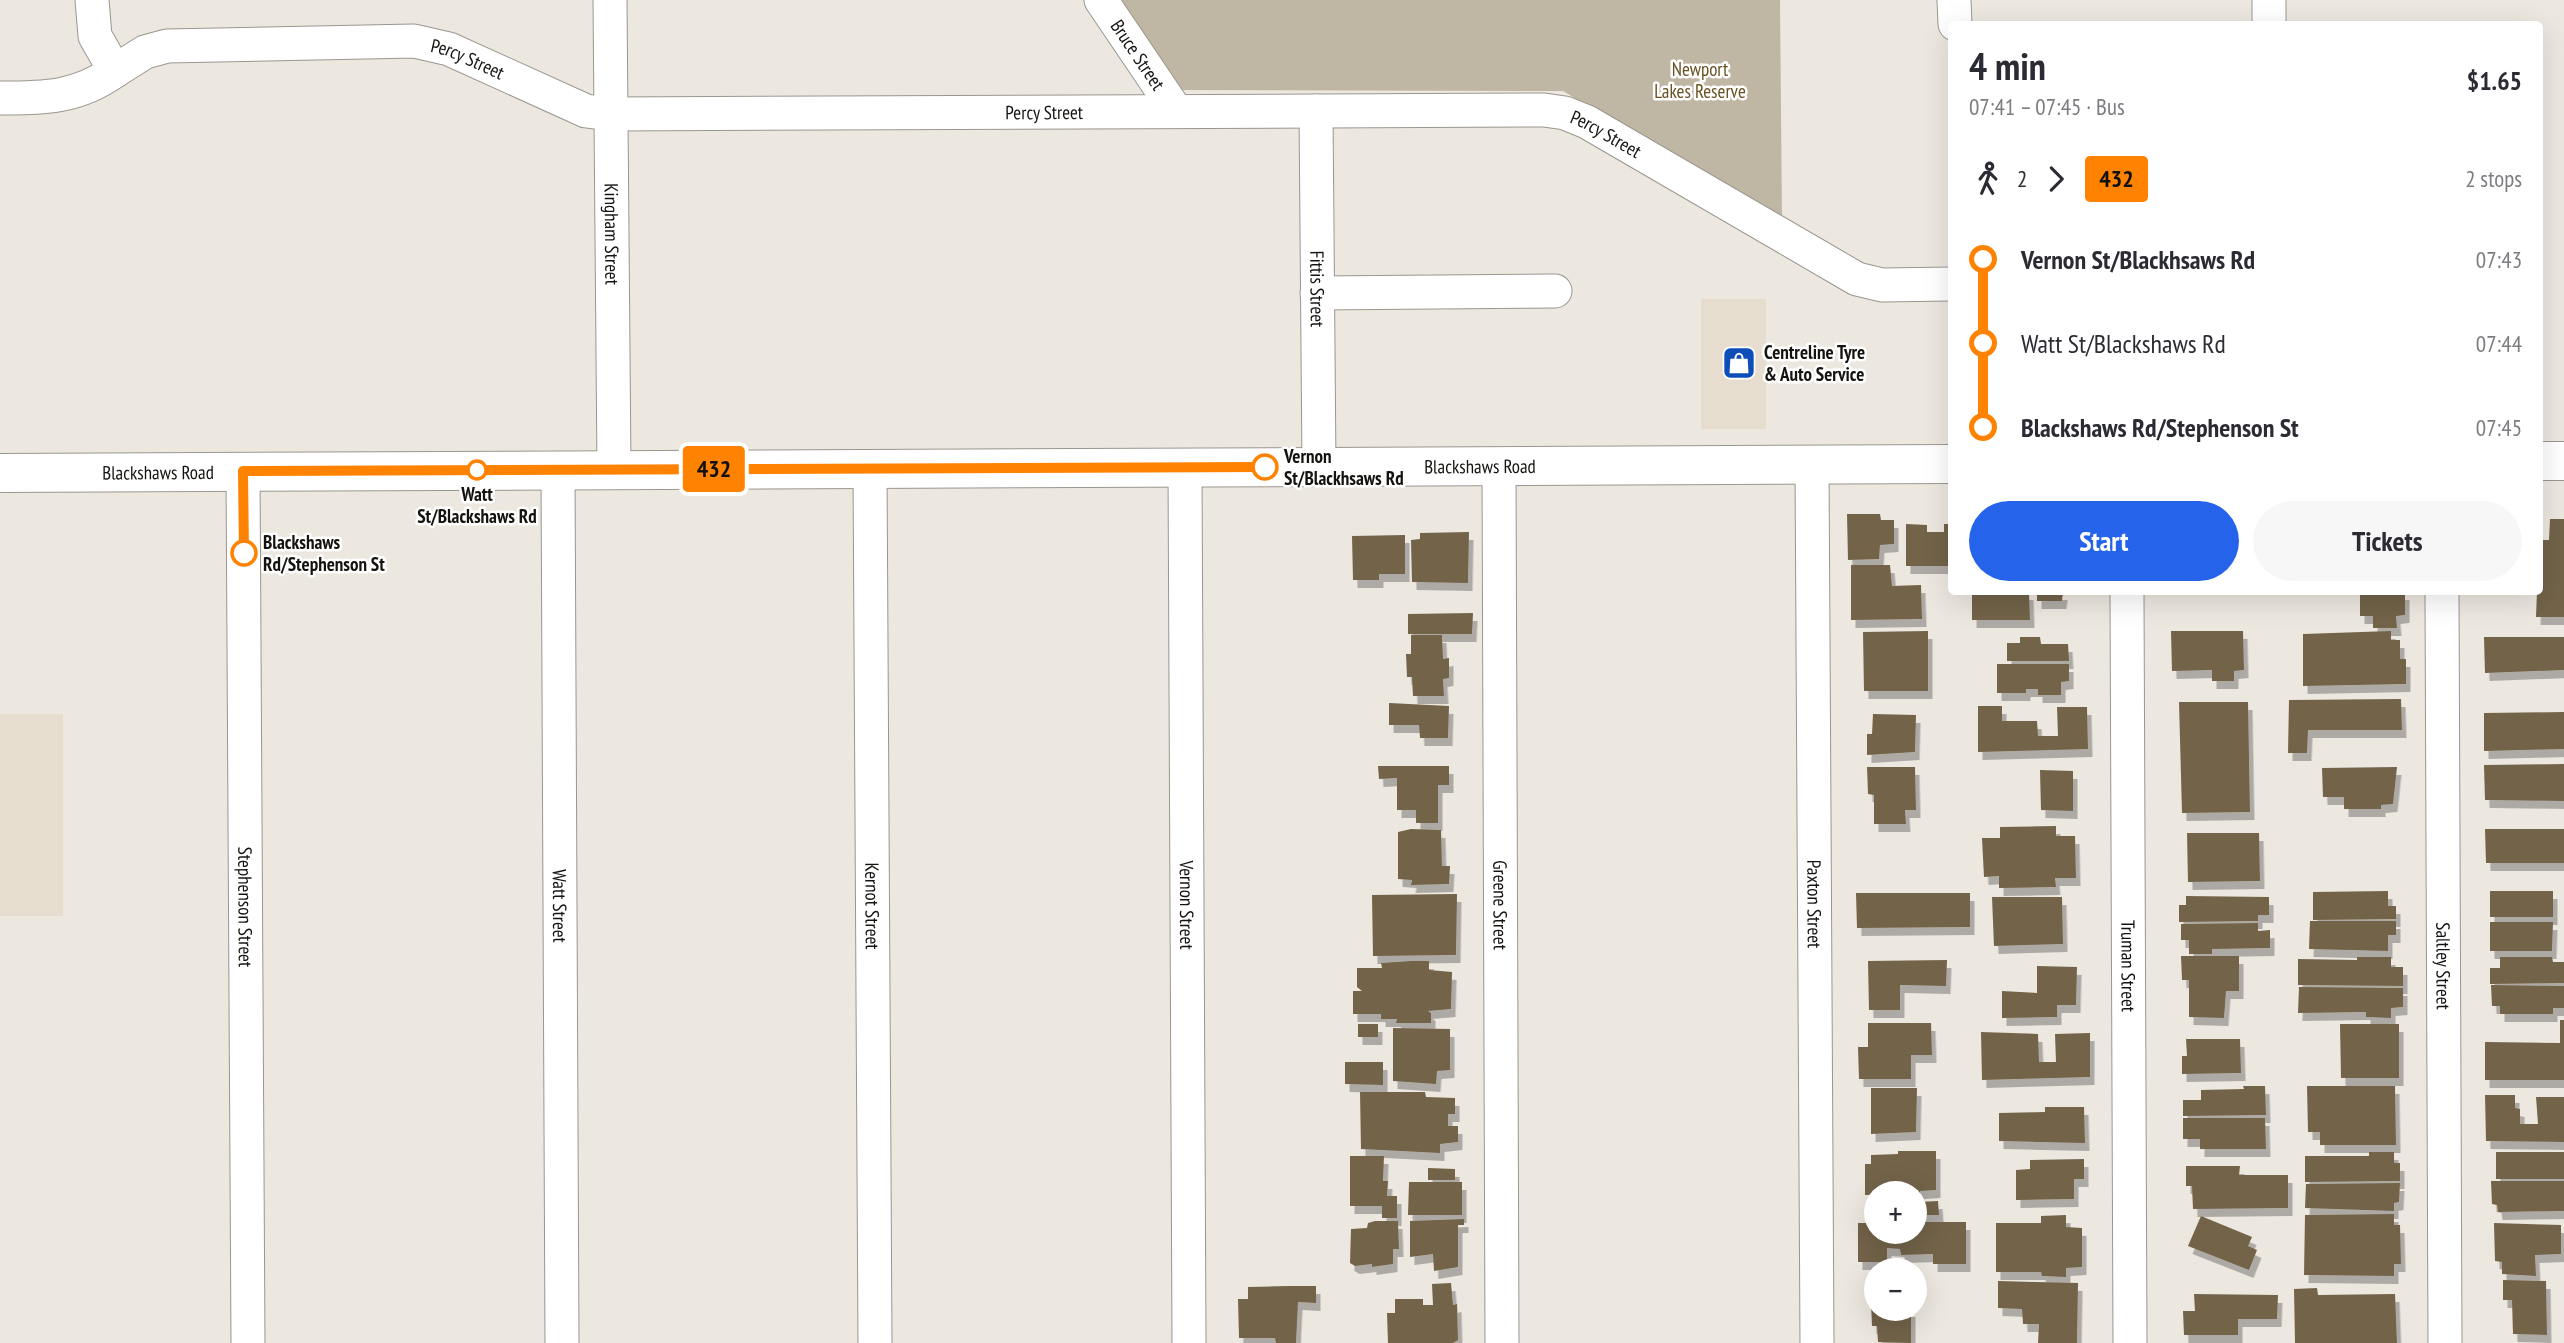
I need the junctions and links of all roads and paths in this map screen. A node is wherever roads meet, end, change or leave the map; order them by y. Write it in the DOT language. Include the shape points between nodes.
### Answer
graph roads {
  1 [pos="92,0"];
  2 [pos="610,0"];
  3 [pos="1101,0"];
  4 [pos="1954,0"];
  5 [pos="2269,0"];
  6 [pos="1955,21"];
  7 [pos="2269,21"];
  8 [pos="114,71"];
  9 [pos="0,98"];
  10 [pos="1175,111"];
  11 [pos="1316,111"];
  12 [pos="610,114"];
  13 [pos="1948,284"];
  14 [pos="1555,291"];
  15 [pos="1317,293"];
  16 [pos="2543,461"];
  17 [pos="2564,461"];
  18 [pos="1948,464"];
  19 [pos="1812,465"];
  20 [pos="1499,466"];
  21 [pos="1185,467"];
  22 [pos="1319,467"];
  23 [pos="870,468"];
  24 [pos="558,470"];
  25 [pos="614,470"];
  26 [pos="243,471"];
  27 [pos="0,473"];
  28 [pos="2127,595"];
  29 [pos="2442,595"];
  30 [pos="248,1343"];
  31 [pos="562,1343"];
  32 [pos="874,1343"];
  33 [pos="1189,1343"];
  34 [pos="1502,1343"];
  35 [pos="1817,1343"];
  36 [pos="2130,1343"];
  37 [pos="2445,1343"];
  1 -- 8 [label="street" via="95,36"];
  2 -- 12 [label="street, Kingham Street"];
  3 -- 10 [label="street, Bruce Street"];
  4 -- 6 [label="street"];
  5 -- 7 [label="street"];
  8 -- 9 [label="street, Percy Street" via="82,91"];
  8 -- 12 [label="street, Percy Street" via="145,52 167,46 414,41 449,49 586,111"];
  10 -- 11 [label="street, Percy Street"];
  10 -- 12 [label="street, Percy Street"];
  11 -- 13 [label="street, Percy Street" via="1565,113 1857,279 1882,285"];
  11 -- 15 [label="street, Fittis Street"];
  12 -- 25 [label="street, Kingham Street"];
  14 -- 15 [label="street"];
  15 -- 22 [label="street, Fittis Street"];
  16 -- 17 [label="main road"];
  18 -- 19 [label="main road, Blackshaws Road"];
  19 -- 20 [label="main road, Blackshaws Road"];
  19 -- 35 [label="street, Paxton Street"];
  20 -- 22 [label="main road, Blackshaws Road"];
  20 -- 34 [label="street, Greene Street"];
  21 -- 22 [label="main road, Blackshaws Road"];
  21 -- 23 [label="main road, Blackshaws Road"];
  21 -- 33 [label="street, Vernon Street"];
  23 -- 25 [label="main road, Blackshaws Road"];
  23 -- 32 [label="street, Kernot Street"];
  24 -- 25 [label="main road, Blackshaws Road"];
  24 -- 26 [label="main road, Blackshaws Road"];
  24 -- 31 [label="street, Watt Street"];
  26 -- 27 [label="main road, Blackshaws Road"];
  26 -- 30 [label="street, Stephenson Street"];
  28 -- 36 [label="street, Truman Street"];
  29 -- 37 [label="street, Saltley Street"];
}
